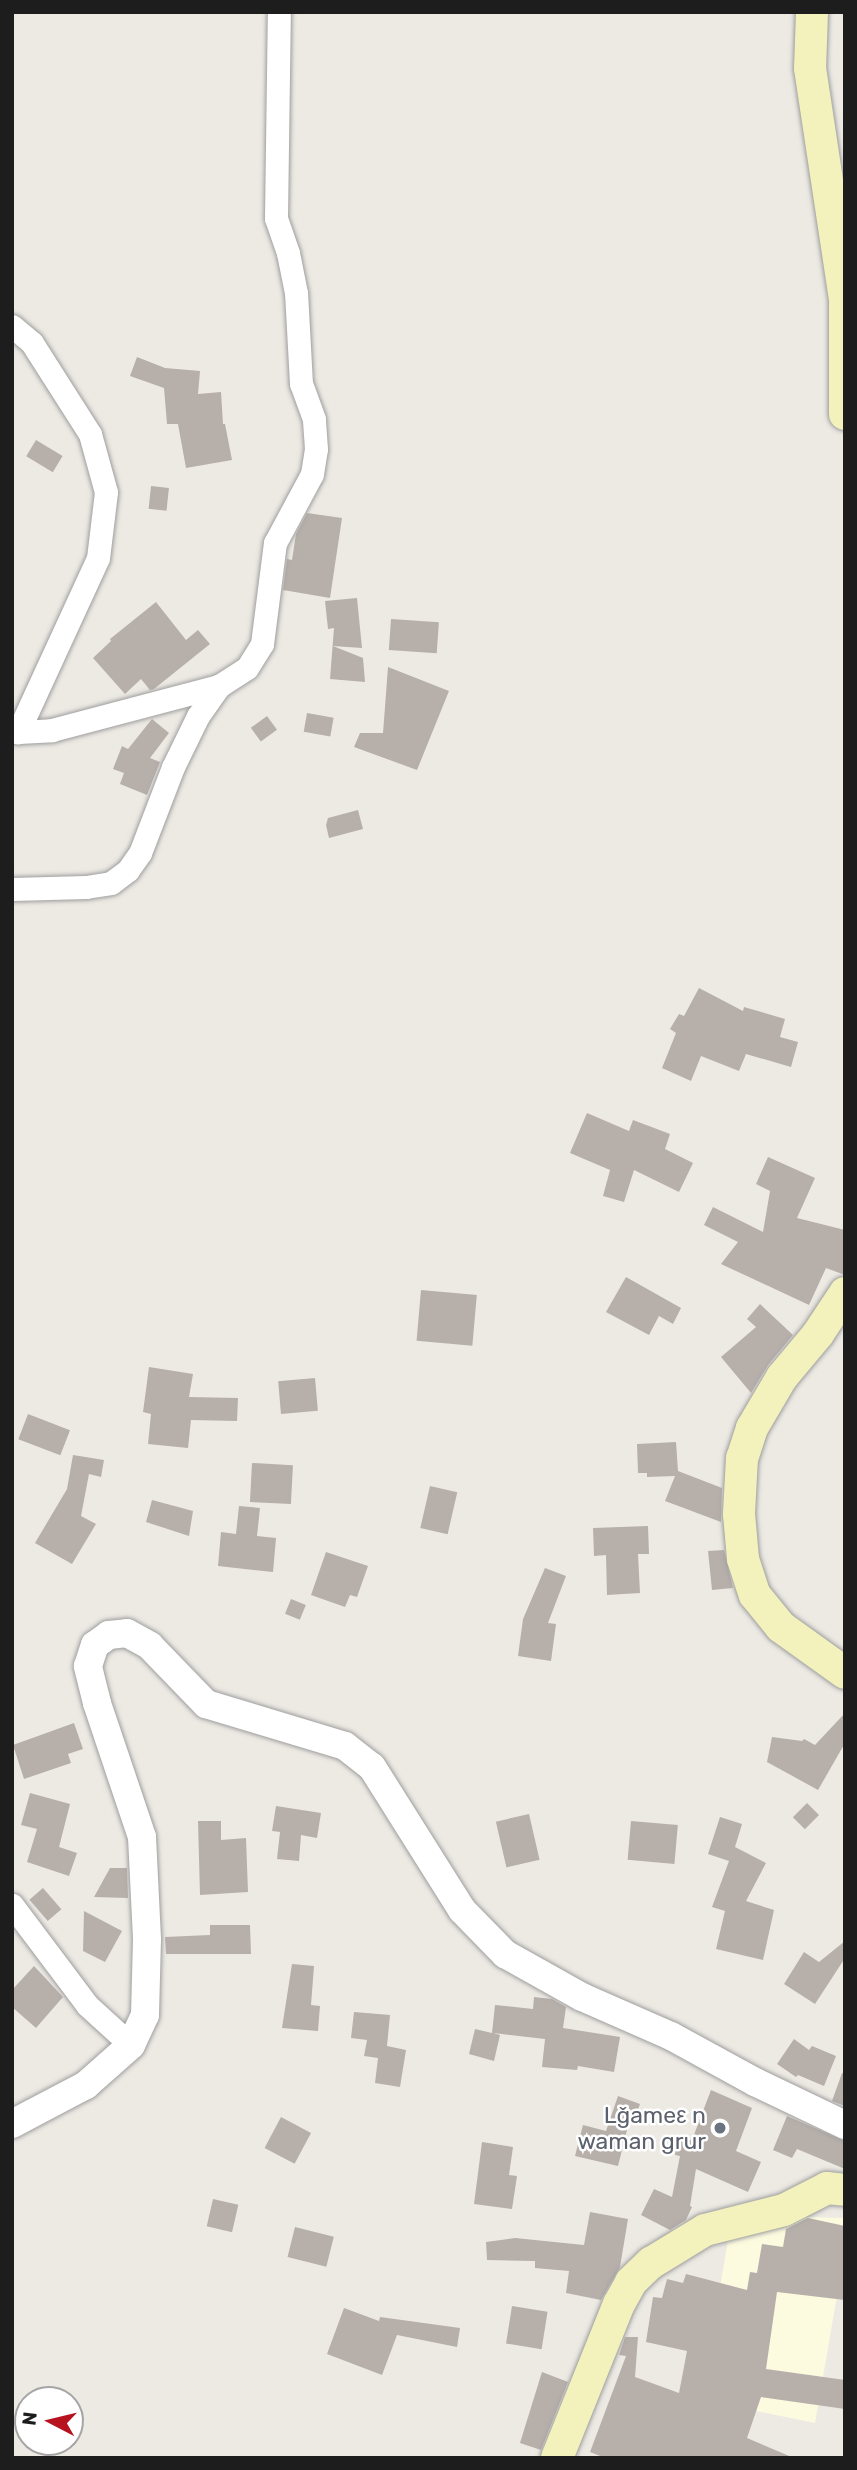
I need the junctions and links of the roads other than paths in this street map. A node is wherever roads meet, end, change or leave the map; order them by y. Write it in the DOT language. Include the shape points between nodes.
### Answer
graph roads {
  1 [pos="279,12"];
  2 [pos="812,12"];
  3 [pos="845,299"];
  4 [pos="845,305"];
  5 [pos="12,326"];
  6 [pos="845,414"];
  7 [pos="219,686"];
  8 [pos="15,729"];
  9 [pos="12,889"];
  10 [pos="845,1293"];
  11 [pos="845,1673"];
  12 [pos="12,1905"];
  13 [pos="131,2045"];
  14 [pos="12,2124"];
  15 [pos="845,2124"];
  16 [pos="845,2190"];
  17 [pos="556,2458"];
  1 -- 7 [label="street" via="276,218 296,293 301,384 314,419 316,449 312,474 275,543 262,643 247,668"];
  2 -- 3 [label="main road" via="810,68"];
  4 -- 6 [label="main road"];
  5 -- 8 [label="street" via="32,343 90,435 106,492 98,558"];
  7 -- 8 [label="street" via="52,730"];
  7 -- 9 [label="street" via="198,716 140,853 128,870 111,883"];
  10 -- 11 [label="main road" via="782,1377 752,1427 742,1458 739,1514 743,1559 755,1595 781,1627"];
  12 -- 13 [label="street" via="87,2005"];
  13 -- 14 [label="street" via="86,2085"];
  13 -- 15 [label="street" via="145,2015 142,1837 88,1666 95,1645 108,1634 127,1633 150,1646 206,1704 345,1746 372,1767 462,1910 505,1954 582,1997 671,2036"];
  16 -- 17 [label="main road" via="827,2188 784,2210 705,2230 651,2263 631,2282 619,2304"];
}
